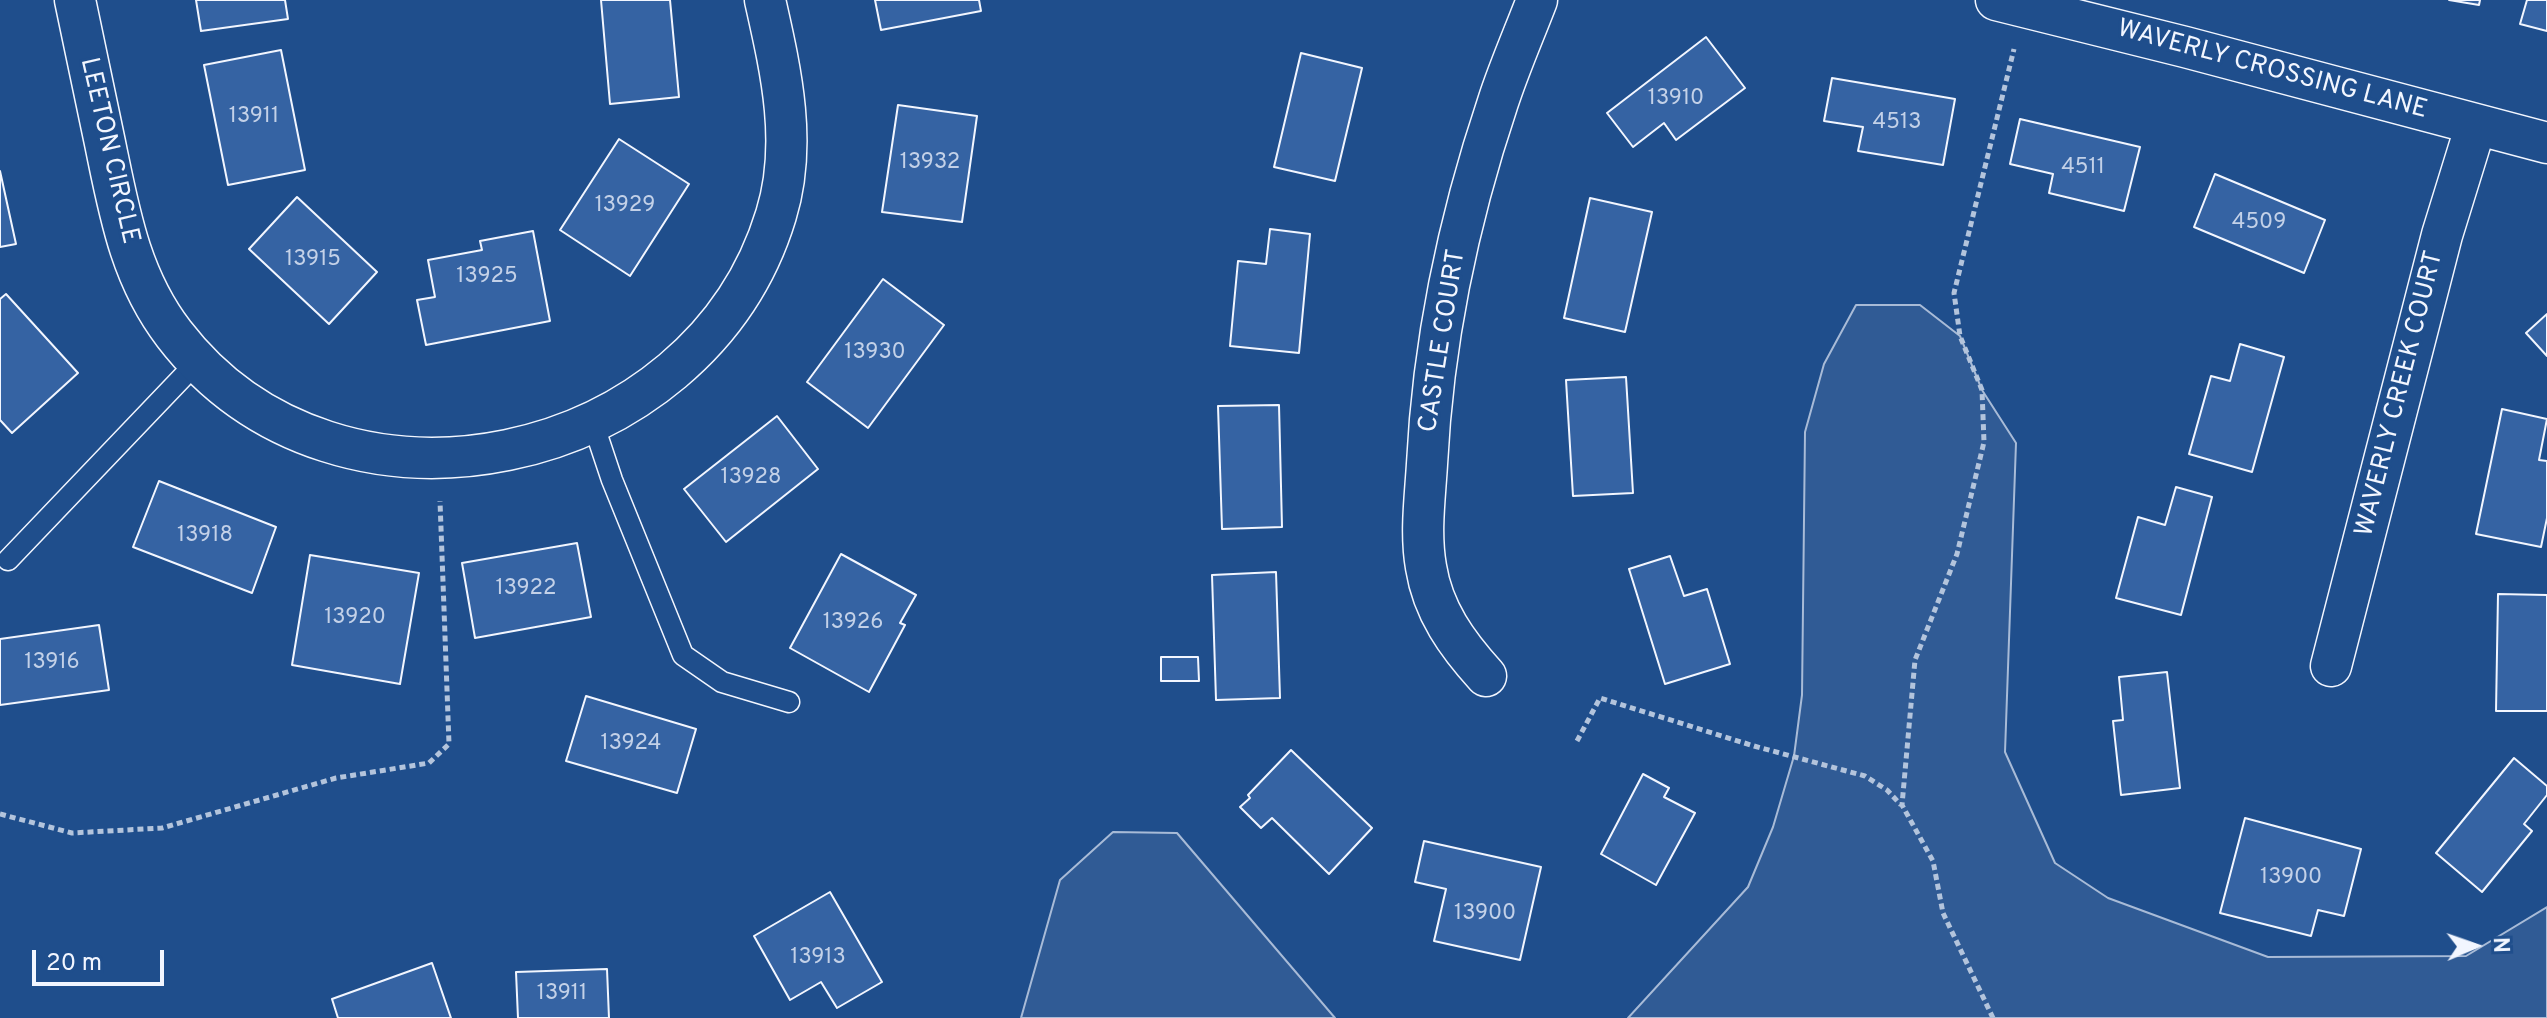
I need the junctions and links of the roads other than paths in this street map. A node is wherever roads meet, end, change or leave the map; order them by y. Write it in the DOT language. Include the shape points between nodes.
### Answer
graph roads {
  1 [pos="75,0"];
  2 [pos="765,0"];
  3 [pos="1537,0"];
  4 [pos="1996,0"];
  5 [pos="2067,9"];
  6 [pos="2476,125"];
  7 [pos="2547,143"];
  8 [pos="199,360"];
  9 [pos="593,423"];
  10 [pos="8,560"];
  11 [pos="2331,666"];
  12 [pos="1486,676"];
  13 [pos="789,702"];
  1 -- 8 [label="street, LEETON CIRCLE" via="123,232 146,291"];
  2 -- 9 [label="street, LEETON CIRCLE" via="784,87 787,150 777,214 755,271 694,353 649,391"];
  3 -- 12 [label="street, CASTLE COURT" via="1498,102 1467,209 1443,319 1428,429 1426,567 1437,607 1458,645"];
  4 -- 5 [label="street, WAVERLY CROSSING LANE"];
  5 -- 6 [label="street, WAVERLY CROSSING LANE" via="2185,47"];
  6 -- 7 [label="street, WAVERLY CROSSING LANE"];
  6 -- 11 [label="street, WAVERLY CREEK COURT" via="2442,235"];
  8 -- 9 [label="street, LEETON CIRCLE" via="253,407 302,433 357,450 413,457 488,453 545,442"];
  8 -- 10 [label="lane"];
  9 -- 13 [label="lane" via="683,655 722,682"];
}
